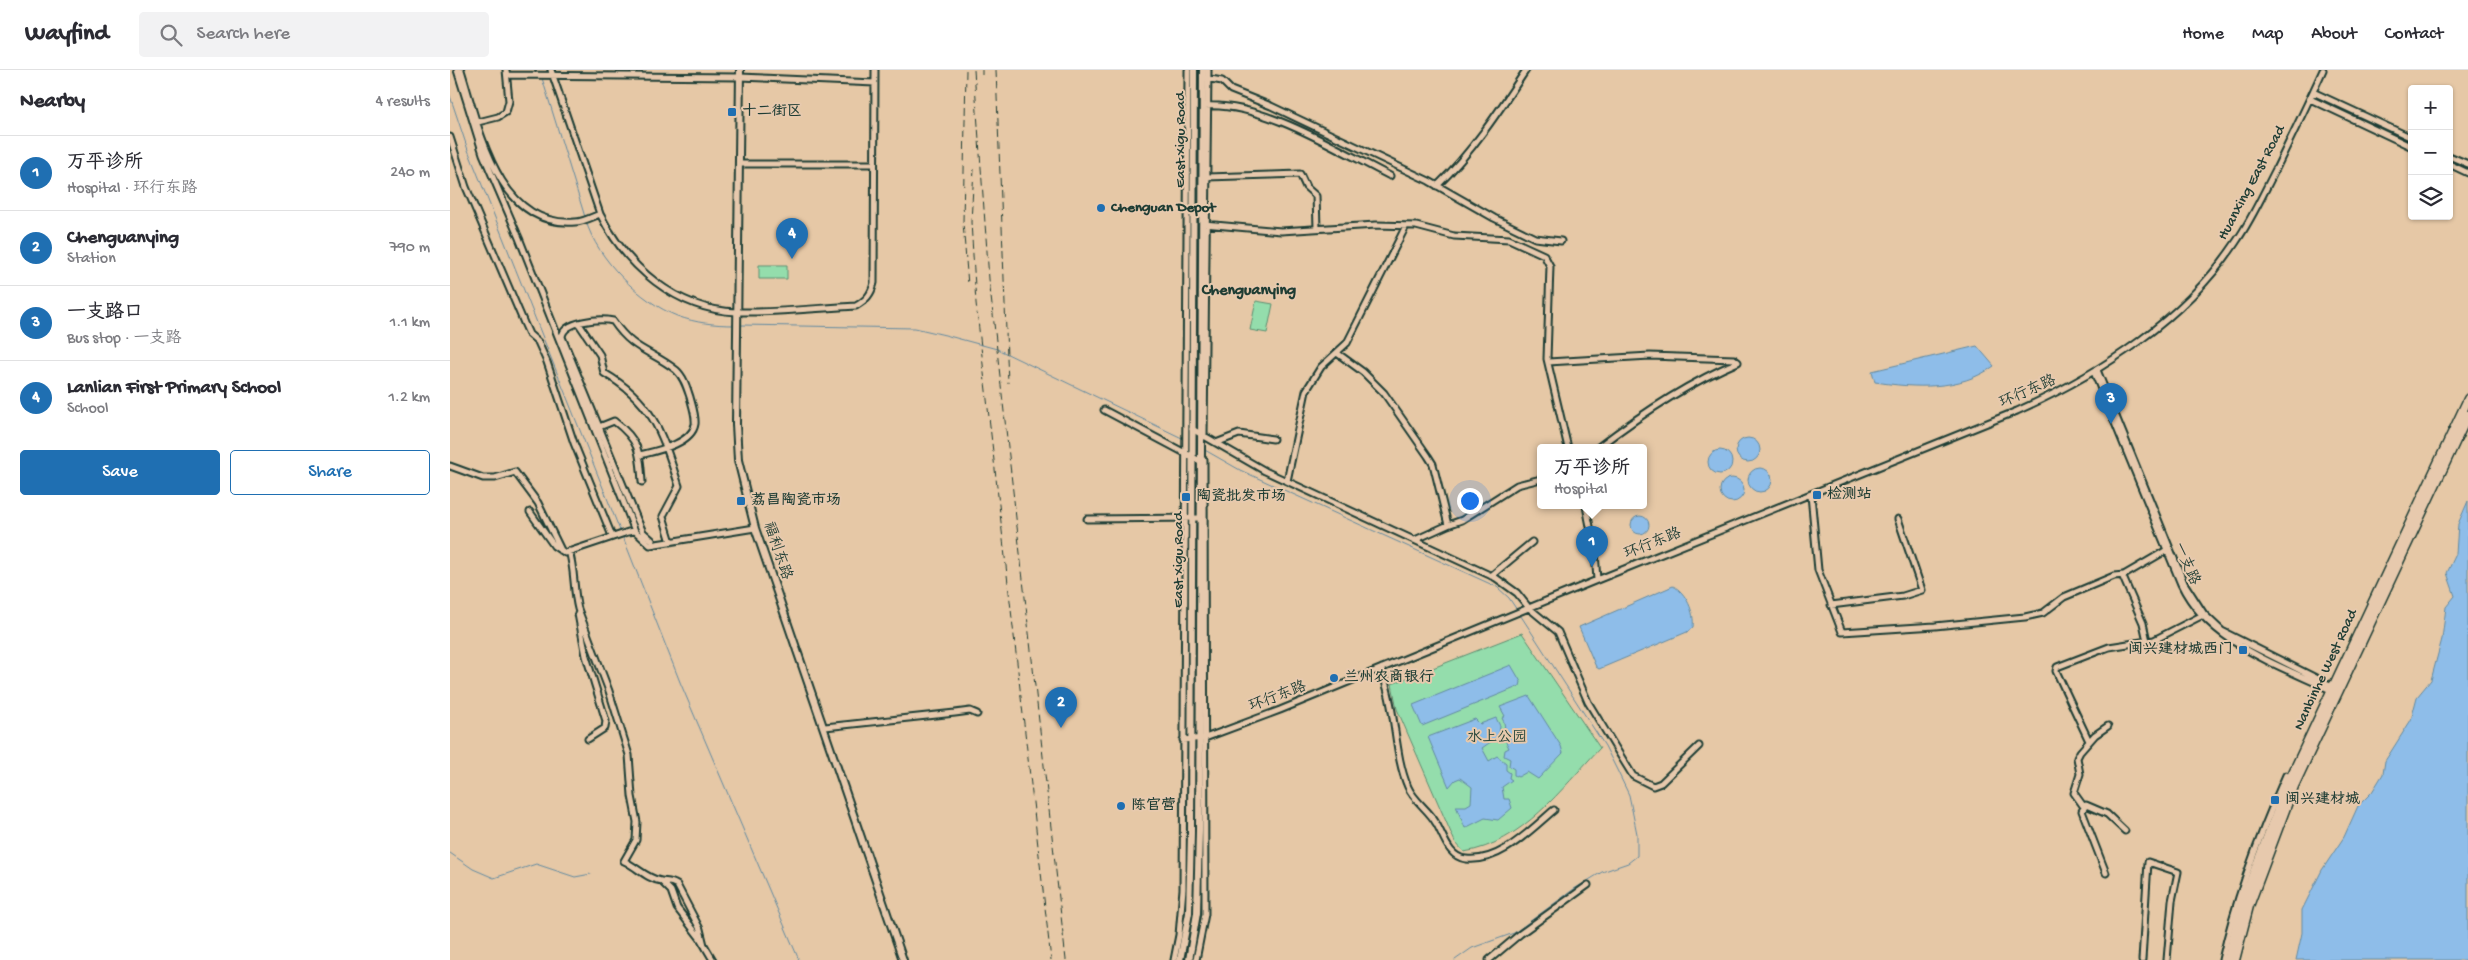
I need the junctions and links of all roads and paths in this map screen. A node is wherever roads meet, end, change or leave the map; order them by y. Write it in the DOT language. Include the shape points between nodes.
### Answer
graph roads {
  1 [pos="457,70"];
  2 [pos="461,70"];
  3 [pos="875,70"];
  4 [pos="1188,70"];
  5 [pos="1194,70"];
  6 [pos="1208,70"];
  7 [pos="1526,70"];
  8 [pos="2323,70"];
  9 [pos="507,72"];
  10 [pos="551,73"];
  11 [pos="654,73"];
  12 [pos="740,73"];
  13 [pos="1204,75"];
  14 [pos="875,83"];
  15 [pos="2313,92"];
  16 [pos="2310,99"];
  17 [pos="1205,106"];
  18 [pos="478,122"];
  19 [pos="2408,136"];
  20 [pos="450,137"];
  21 [pos="2408,145"];
  22 [pos="2453,158"];
  23 [pos="739,164"];
  24 [pos="874,164"];
  25 [pos="2468,164"];
  26 [pos="2453,166"];
  27 [pos="2468,173"];
  28 [pos="1207,176"];
  29 [pos="1390,176"];
  30 [pos="1437,186"];
  31 [pos="600,214"];
  32 [pos="1204,224"];
  33 [pos="1406,226"];
  34 [pos="1317,228"];
  35 [pos="1561,241"];
  36 [pos="737,314"];
  37 [pos="579,324"];
  38 [pos="1337,353"];
  39 [pos="1548,362"];
  40 [pos="2096,371"];
  41 [pos="2468,398"];
  42 [pos="1104,410"];
  43 [pos="2468,415"];
  44 [pos="599,427"];
  45 [pos="1190,432"];
  46 [pos="1202,437"];
  47 [pos="1273,439"];
  48 [pos="1216,442"];
  49 [pos="1567,444"];
  50 [pos="1603,444"];
  51 [pos="667,449"];
  52 [pos="1189,453"];
  53 [pos="640,454"];
  54 [pos="1201,458"];
  55 [pos="450,466"];
  56 [pos="1537,480"];
  57 [pos="1287,481"];
  58 [pos="642,482"];
  59 [pos="1811,495"];
  60 [pos="1587,509"];
  61 [pos="530,512"];
  62 [pos="1188,518"];
  63 [pos="1200,518"];
  64 [pos="1087,519"];
  65 [pos="1898,519"];
  66 [pos="1448,525"];
  67 [pos="755,528"];
  68 [pos="635,531"];
  69 [pos="614,536"];
  70 [pos="1417,538"];
  71 [pos="652,540"];
  72 [pos="671,542"];
  73 [pos="1532,542"];
  74 [pos="561,550"];
  75 [pos="2167,550"];
  76 [pos="569,551"];
  77 [pos="2122,575"];
  78 [pos="1491,576"];
  79 [pos="1597,580"];
  80 [pos="1191,588"];
  81 [pos="1199,588"];
  82 [pos="1831,605"];
  83 [pos="1528,608"];
  84 [pos="578,609"];
  85 [pos="2200,616"];
  86 [pos="2147,641"];
  87 [pos="1382,668"];
  88 [pos="2336,690"];
  89 [pos="977,714"];
  90 [pos="2108,726"];
  91 [pos="825,727"];
  92 [pos="588,739"];
  93 [pos="1201,739"];
  94 [pos="1186,740"];
  95 [pos="2089,740"];
  96 [pos="1700,746"];
  97 [pos="2286,775"];
  98 [pos="2084,807"];
  99 [pos="1554,810"];
  100 [pos="2125,831"];
  101 [pos="2106,873"];
  102 [pos="662,882"];
  103 [pos="1588,884"];
  104 [pos="704,945"];
  105 [pos="713,960"];
  106 [pos="903,960"];
  107 [pos="1174,960"];
  108 [pos="1180,960"];
  109 [pos="1189,960"];
  110 [pos="1196,960"];
  111 [pos="1489,960"];
  112 [pos="2142,960"];
  113 [pos="2167,960"];
  114 [pos="2222,960"];
  115 [pos="2228,960"];
  116 [pos="2235,960"];
  1 -- 68 [label="street" via="482,154 519,238"];
  2 -- 18 [label="street"];
  3 -- 14 [label="street"];
  4 -- 45 [label="street"];
  5 -- 45 [label="main road, East Xigu Road"];
  6 -- 13 [label="street"];
  7 -- 30 [label="street" via="1479,138"];
  8 -- 15 [label="street, Huanxing East Road"];
  9 -- 10 [label="street"];
  9 -- 18 [label="street" via="509,101 506,112"];
  10 -- 11 [label="street"];
  10 -- 31 [label="street"];
  11 -- 12 [label="street"];
  12 -- 14 [label="street"];
  12 -- 23 [label="main road, 福利东路"];
  13 -- 17 [label="main road, East Xigu Road"];
  13 -- 30 [label="street"];
  14 -- 24 [label="street"];
  15 -- 16 [label="street, Huanxing East Road"];
  15 -- 19 [label="street"];
  16 -- 21 [label="street"];
  16 -- 40 [label="street, Huanxing East Road" via="2260,200 2226,257 2198,290 2167,318"];
  17 -- 28 [label="street"];
  17 -- 29 [label="street" via="1246,108 1271,117"];
  17 -- 32 [label="main road, East Xigu Road"];
  18 -- 31 [label="street" via="492,165 517,203 542,218 559,222 580,221"];
  20 -- 69 [label="street" via="466,187 529,334 538,342 547,362 574,443"];
  22 -- 25 [label="street"];
  23 -- 24 [label="street"];
  23 -- 36 [label="main road, 福利东路"];
  24 -- 36 [label="street" via="874,283 864,302 856,306"];
  26 -- 27 [label="street"];
  28 -- 32 [label="street"];
  28 -- 34 [label="street" via="1300,174 1306,187 1316,196"];
  30 -- 35 [label="street" via="1535,238"];
  31 -- 36 [label="street" via="632,261 660,286 704,306"];
  32 -- 34 [label="street" via="1281,230"];
  32 -- 46 [label="main road, East Xigu Road"];
  33 -- 34 [label="street"];
  33 -- 38 [label="street" via="1347,343"];
  33 -- 39 [label="street" via="1454,236 1509,239 1547,257 1550,266"];
  36 -- 67 [label="main road, 福利东路" via="735,394 738,460"];
  37 -- 44 [label="street" via="565,329 562,337"];
  37 -- 51 [label="street" via="600,355 604,373 620,381 642,403 659,426"];
  37 -- 51 [label="street" via="613,321 627,340 677,371 683,379 695,423 692,430"];
  38 -- 57 [label="street" via="1315,374 1306,391"];
  38 -- 66 [label="street" via="1384,393 1428,456"];
  39 -- 49 [label="street"];
  39 -- 50 [label="street" via="1650,356 1734,359 1738,362 1711,373"];
  40 -- 59 [label="street, 环行东路" via="2017,411"];
  40 -- 75 [label="street, 一支路"];
  40 -- 88 [label="street, 一支路" via="2184,583 2198,606 2230,636"];
  41 -- 88 [label="highway, Nanbinhe West Road"];
  42 -- 52 [label="street"];
  43 -- 88 [label="highway, Nanbinhe West Road"];
  44 -- 53 [label="street" via="614,421 634,439"];
  44 -- 71 [label="street" via="643,532"];
  45 -- 46 [label="street"];
  45 -- 52 [label="main road, East Xigu Road"];
  46 -- 48 [label="street"];
  46 -- 54 [label="main road, East Xigu Road"];
  47 -- 48 [label="street" via="1239,434"];
  48 -- 57 [label="street"];
  51 -- 53 [label="street"];
  51 -- 72 [label="street" via="679,486 663,516"];
  52 -- 54 [label="street"];
  52 -- 62 [label="main road, East Xigu Road"];
  53 -- 58 [label="street"];
  54 -- 63 [label="main road, East Xigu Road"];
  54 -- 93 [label="street"];
  55 -- 74 [label="street" via="483,478 515,472 538,503"];
  56 -- 66 [label="street" via="1518,485 1462,520"];
  57 -- 78 [label="street"];
  59 -- 79 [label="street, 环行东路"];
  59 -- 82 [label="street" via="1818,570"];
  60 -- 79 [label="street"];
  61 -- 74 [label="street" via="554,546"];
  62 -- 63 [label="street"];
  62 -- 64 [label="street"];
  62 -- 80 [label="main road, East Xigu Road"];
  62 -- 94 [label="street"];
  63 -- 81 [label="main road, East Xigu Road"];
  65 -- 82 [label="street" via="1922,590 1903,596"];
  66 -- 70 [label="street"];
  67 -- 72 [label="street"];
  67 -- 91 [label="main road, 福利东路"];
  68 -- 69 [label="street"];
  68 -- 72 [label="street" via="650,545"];
  69 -- 76 [label="street"];
  73 -- 78 [label="street"];
  74 -- 76 [label="street"];
  75 -- 77 [label="street"];
  75 -- 85 [label="street, 一支路" via="2184,593"];
  76 -- 84 [label="street"];
  77 -- 82 [label="street" via="2064,597 2043,613 2025,617 1842,632"];
  77 -- 86 [label="street" via="2143,623"];
  78 -- 83 [label="street" via="1517,593"];
  79 -- 83 [label="street, 环行东路"];
  80 -- 81 [label="main road"];
  80 -- 94 [label="main road, East Xigu Road"];
  81 -- 93 [label="main road, East Xigu Road"];
  83 -- 87 [label="street, 环行东路"];
  83 -- 96 [label="street" via="1558,632 1588,702 1634,776 1653,786 1661,783"];
  84 -- 92 [label="street" via="584,649 606,721 605,728"];
  84 -- 102 [label="street" via="629,755 637,822 636,840 624,861"];
  85 -- 86 [label="street" via="2172,633"];
  85 -- 88 [label="street, 一支路" via="2228,640"];
  86 -- 95 [label="street" via="2109,647 2057,667 2056,671"];
  87 -- 93 [label="street, 环行东路"];
  87 -- 99 [label="street" via="1402,770 1409,789 1435,821 1452,853 1465,859 1496,853"];
  88 -- 115 [label="highway, Nanbinhe West Road" via="2284,792 2242,904"];
  88 -- 116 [label="highway, Nanbinhe West Road" via="2294,786 2249,906"];
  89 -- 91 [label="street" via="954,713"];
  90 -- 95 [label="street"];
  91 -- 106 [label="main road, 福利东路"];
  93 -- 94 [label="street, 环行东路"];
  93 -- 109 [label="main road, East Xigu Road" via="1197,913"];
  93 -- 110 [label="street" via="1205,914"];
  94 -- 107 [label="street" via="1183,889"];
  94 -- 108 [label="main road, East Xigu Road" via="1188,913"];
  95 -- 98 [label="street" via="2077,758 2080,774 2074,793"];
  97 -- 114 [label="street" via="2263,826"];
  98 -- 100 [label="street" via="2107,814"];
  98 -- 101 [label="street" via="2082,811"];
  102 -- 104 [label="street"];
  102 -- 104 [label="street" via="677,885 700,929"];
  103 -- 111 [label="street"];
  104 -- 105 [label="street"];
  112 -- 113 [label="street" via="2148,862 2178,872"];
}
